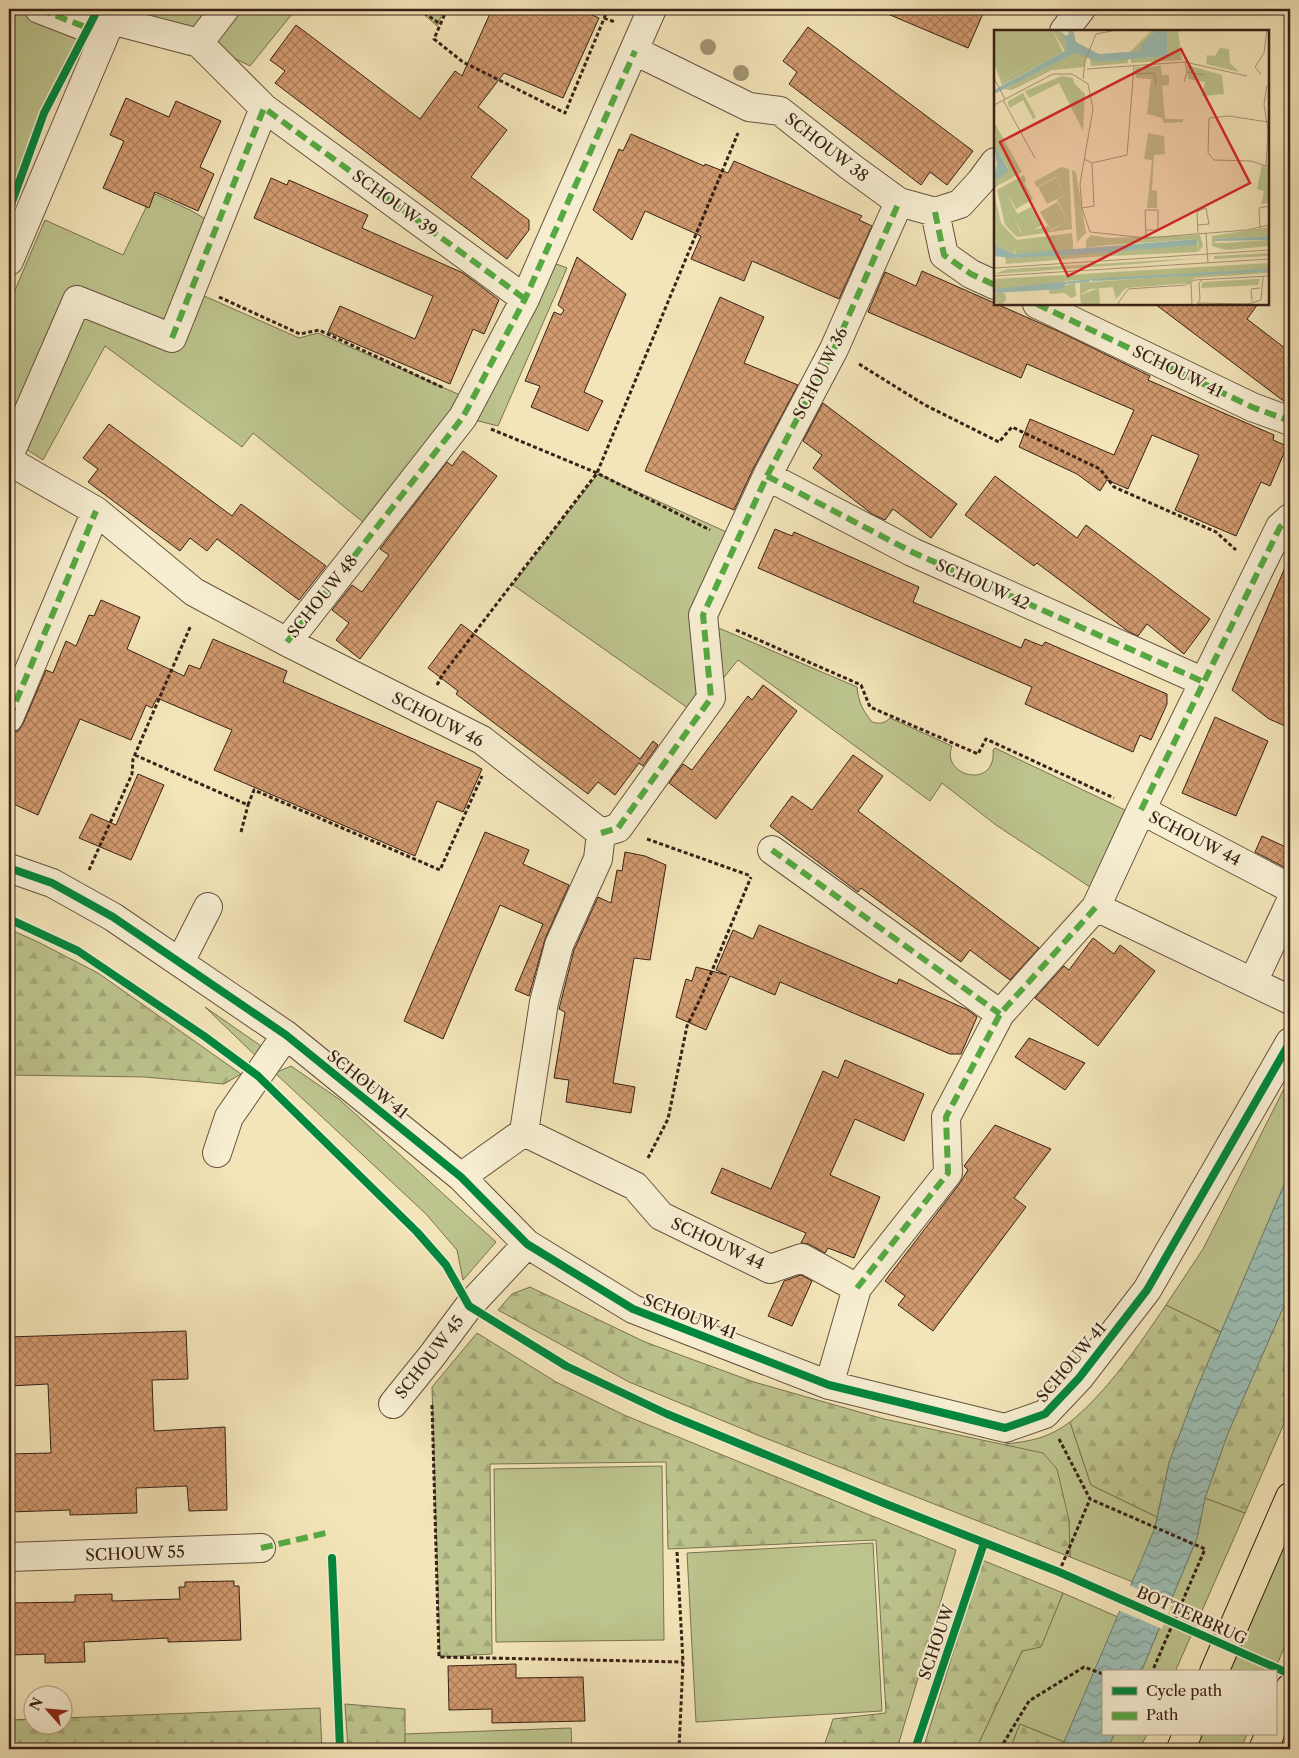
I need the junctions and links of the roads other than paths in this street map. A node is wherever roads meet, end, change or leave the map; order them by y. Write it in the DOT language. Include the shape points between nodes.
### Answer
graph roads {
  1 [pos="39,9"];
  2 [pos="225,9"];
  3 [pos="652,9"];
  4 [pos="1081,9"];
  5 [pos="106,19"];
  6 [pos="1065,30"];
  7 [pos="199,44"];
  8 [pos="634,51"];
  9 [pos="264,108"];
  10 [pos="994,163"];
  11 [pos="899,202"];
  12 [pos="935,212"];
  13 [pos="9,261"];
  14 [pos="994,285"];
  15 [pos="525,299"];
  16 [pos="1039,305"];
  17 [pos="1290,421"];
  18 [pos="9,456"];
  19 [pos="9,461"];
  20 [pos="767,476"];
  21 [pos="96,511"];
  22 [pos="1290,518"];
  23 [pos="287,642"];
  24 [pos="1204,682"];
  25 [pos="9,718"];
  26 [pos="1141,810"];
  27 [pos="610,831"];
  28 [pos="772,850"];
  29 [pos="9,868"];
  30 [pos="1290,888"];
  31 [pos="1290,903"];
  32 [pos="208,907"];
  33 [pos="1096,907"];
  34 [pos="180,962"];
  35 [pos="1253,982"];
  36 [pos="1290,1000"];
  37 [pos="1000,1014"];
  38 [pos="286,1035"];
  39 [pos="1290,1042"];
  40 [pos="524,1132"];
  41 [pos="217,1153"];
  42 [pos="461,1177"];
  43 [pos="527,1244"];
  44 [pos="857,1288"];
  45 [pos="829,1385"];
  46 [pos="393,1404"];
  47 [pos="1290,1496"];
  48 [pos="262,1548"];
  49 [pos="9,1557"];
  50 [pos="1215,1670"];
  51 [pos="1290,1688"];
  52 [pos="1276,1720"];
  53 [pos="1186,1736"];
  54 [pos="1269,1736"];
  55 [pos="1180,1749"];
  56 [pos="1263,1749"];
  1 -- 5 [label="street, SCHOUW 39"];
  2 -- 7 [label="street"];
  3 -- 8 [label="street"];
  4 -- 6 [label="street"];
  5 -- 7 [label="street, SCHOUW 39"];
  5 -- 13 [label="street"];
  7 -- 9 [label="street, SCHOUW 39"];
  8 -- 11 [label="street, SCHOUW 38" via="749,107 780,111"];
  8 -- 15 [label="street"];
  9 -- 15 [label="street, SCHOUW 39"];
  9 -- 18 [label="street" via="172,338 77,300"];
  10 -- 12 [label="street" via="960,204"];
  11 -- 12 [label="street, SCHOUW 38"];
  11 -- 20 [label="street, SCHOUW 36" via="834,349"];
  12 -- 14 [label="street" via="944,254 971,274"];
  15 -- 23 [label="street, SCHOUW 48" via="468,409"];
  16 -- 17 [label="street, SCHOUW 41" via="1252,407"];
  19 -- 21 [label="street, SCHOUW 48"];
  20 -- 24 [label="street, SCHOUW 42" via="912,552"];
  20 -- 27 [label="street, SCHOUW 36" via="703,615 711,698"];
  21 -- 23 [label="street, SCHOUW 48" via="194,592"];
  21 -- 25 [label="street"];
  22 -- 24 [label="street" via="1280,526"];
  23 -- 27 [label="street, SCHOUW 46" via="482,740"];
  24 -- 26 [label="street"];
  26 -- 30 [label="street, SCHOUW 44"];
  26 -- 33 [label="street, SCHOUW 44"];
  27 -- 40 [label="street" via="559,945 544,1002"];
  28 -- 37 [label="street"];
  29 -- 34 [label="street, SCHOUW 41" via="52,883 77,896"];
  31 -- 35 [label="street"];
  32 -- 34 [label="street"];
  33 -- 35 [label="street"];
  33 -- 37 [label="street, SCHOUW 44"];
  34 -- 38 [label="street, SCHOUW 41"];
  35 -- 36 [label="street"];
  37 -- 44 [label="street, SCHOUW 44" via="946,1117 948,1173"];
  38 -- 41 [label="street" via="229,1117"];
  38 -- 42 [label="street, SCHOUW 41"];
  39 -- 45 [label="street, SCHOUW 41" via="1147,1290 1079,1378 1046,1414 1006,1428"];
  40 -- 42 [label="street"];
  40 -- 44 [label="street, SCHOUW 44" via="635,1186 661,1216 770,1269 802,1258"];
  42 -- 43 [label="street, SCHOUW 41"];
  43 -- 45 [label="street, SCHOUW 41" via="633,1309"];
  43 -- 46 [label="street, SCHOUW 45" via="469,1306"];
  44 -- 45 [label="street, SCHOUW 44"];
  47 -- 50 [label="main road"];
  48 -- 49 [label="street, SCHOUW 55"];
  51 -- 52 [label="main road"];
  53 -- 55 [label="main road"];
  54 -- 56 [label="main road"];
}
